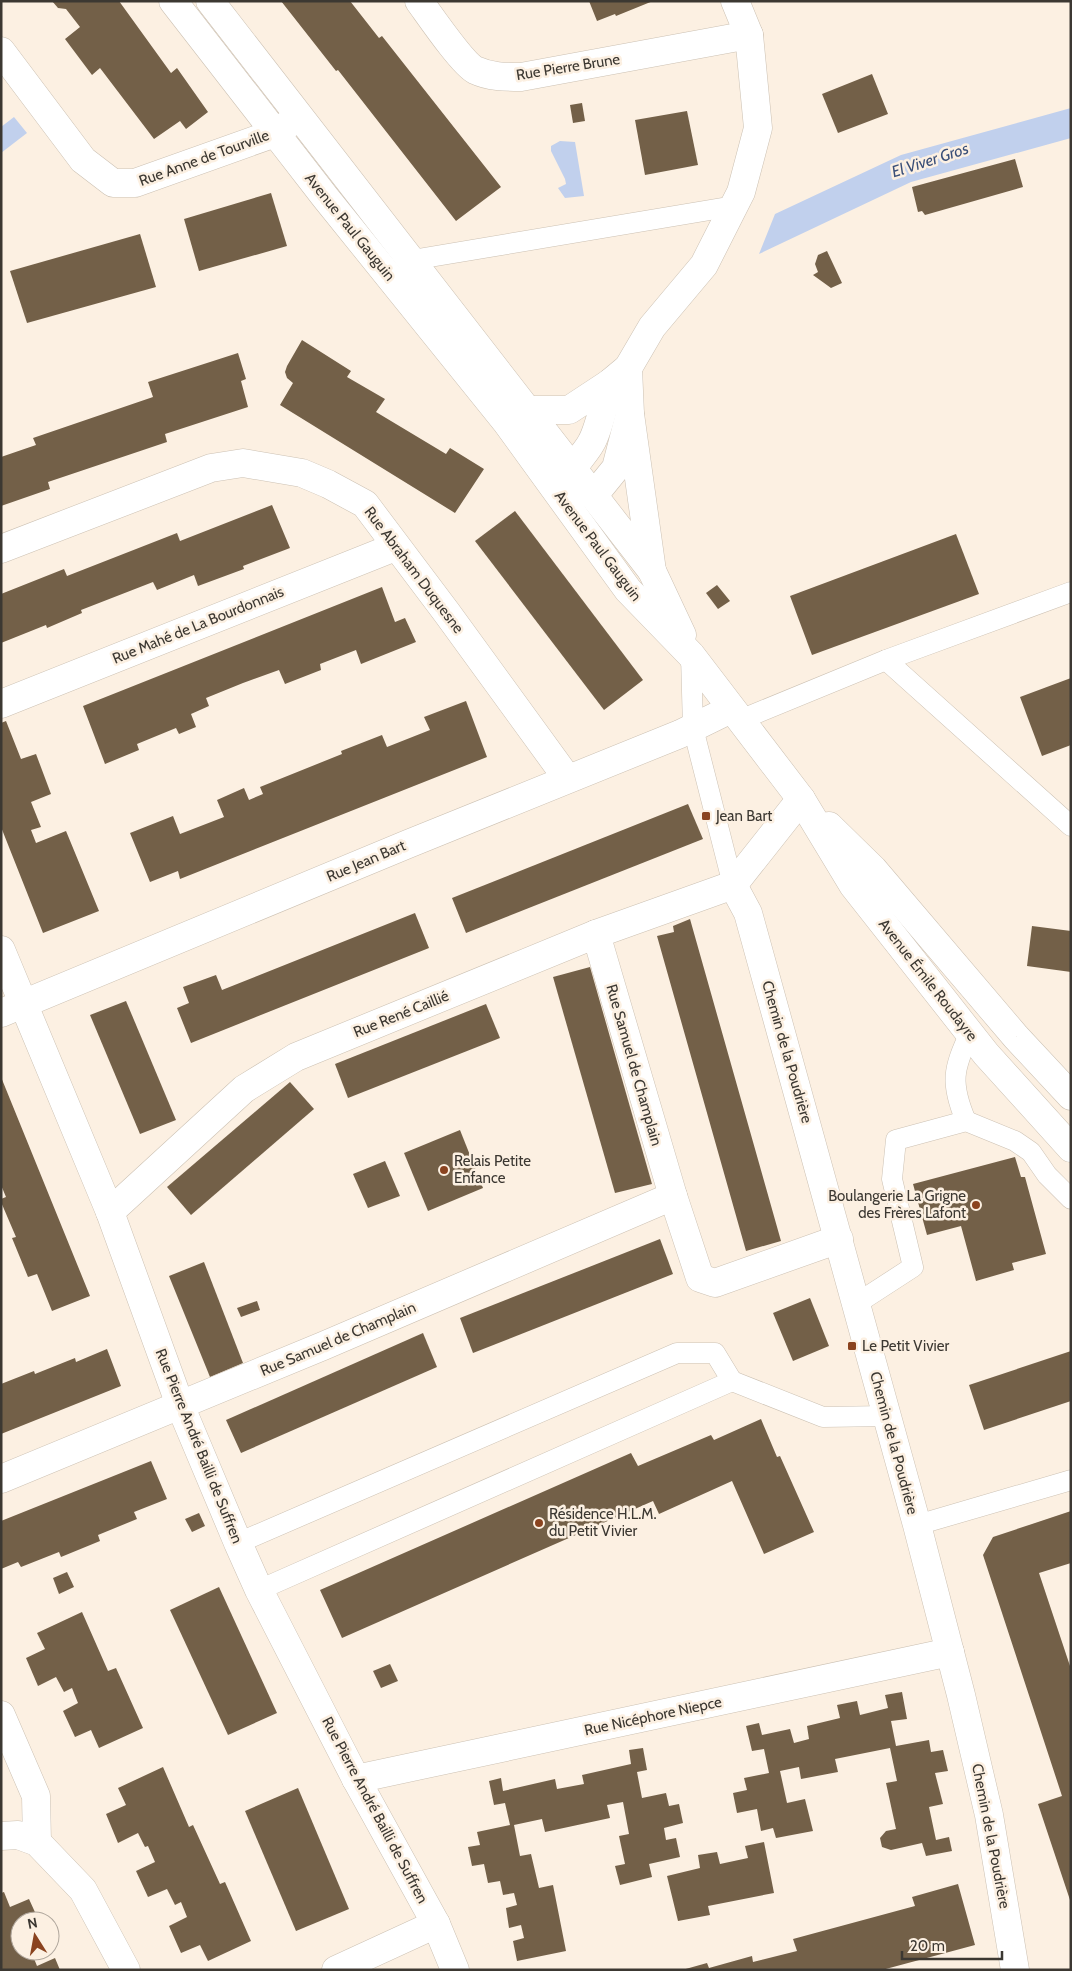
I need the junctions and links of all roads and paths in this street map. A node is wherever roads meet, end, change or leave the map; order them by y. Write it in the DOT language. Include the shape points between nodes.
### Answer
graph roads {
  1 [pos="173,1"];
  2 [pos="210,1"];
  3 [pos="419,1"];
  4 [pos="735,1"];
  5 [pos="749,35"];
  6 [pos="1,51"];
  7 [pos="261,67"];
  8 [pos="281,129"];
  9 [pos="354,186"];
  10 [pos="734,206"];
  11 [pos="412,260"];
  12 [pos="619,376"];
  13 [pos="630,414"];
  14 [pos="518,417"];
  15 [pos="570,477"];
  16 [pos="594,495"];
  17 [pos="576,518"];
  18 [pos="395,547"];
  19 [pos="1,549"];
  20 [pos="652,572"];
  21 [pos="1071,592"];
  22 [pos="691,655"];
  23 [pos="886,660"];
  24 [pos="1,704"];
  25 [pos="736,715"];
  26 [pos="693,728"];
  27 [pos="567,778"];
  28 [pos="801,799"];
  29 [pos="1071,826"];
  30 [pos="733,885"];
  31 [pos="596,934"];
  32 [pos="1,950"];
  33 [pos="12,1009"];
  34 [pos="970,1033"];
  35 [pos="1071,1096"];
  36 [pos="966,1120"];
  37 [pos="1071,1148"];
  38 [pos="673,1196"];
  39 [pos="1071,1199"];
  40 [pos="110,1212"];
  41 [pos="839,1239"];
  42 [pos="856,1304"];
  43 [pos="732,1381"];
  44 [pos="180,1405"];
  45 [pos="887,1416"];
  46 [pos="1,1479"];
  47 [pos="1071,1480"];
  48 [pos="917,1524"];
  49 [pos="238,1542"];
  50 [pos="259,1590"];
  51 [pos="950,1652"];
  52 [pos="1,1715"];
  53 [pos="356,1779"];
  54 [pos="1,1836"];
  55 [pos="37,1842"];
  56 [pos="436,1924"];
  57 [pos="126,1970"];
  58 [pos="336,1970"];
  59 [pos="454,1970"];
  60 [pos="1015,1970"];
  1 -- 8 [label="street, Avenue Paul Gauguin"];
  2 -- 7 [label="street, Avenue Paul Gauguin"];
  3 -- 5 [label="street, Rue Pierre Brune" via="474,69 493,76 521,77"];
  4 -- 5 [label="street"];
  5 -- 10 [label="street" via="758,128 741,192"];
  6 -- 8 [label="street, Rue Anne de Tourville" via="83,160 113,183 135,183"];
  7 -- 8 [label="street, Avenue Paul Gauguin"];
  7 -- 9 [label="street, Avenue Paul Gauguin"];
  8 -- 9 [label="street, Avenue Paul Gauguin" via="339,181"];
  8 -- 14 [label="street, Avenue Paul Gauguin"];
  9 -- 11 [label="street, Avenue Paul Gauguin"];
  10 -- 11 [label="lane"];
  10 -- 12 [label="street" via="704,266 652,327"];
  11 -- 14 [label="street, Avenue Paul Gauguin"];
  12 -- 13 [label="street"];
  12 -- 14 [label="street" via="569,410"];
  12 -- 15 [label="street" via="592,443"];
  13 -- 16 [label="street" via="616,468"];
  13 -- 20 [label="street"];
  14 -- 15 [label="street"];
  14 -- 17 [label="street, Avenue Paul Gauguin"];
  15 -- 16 [label="street, Avenue Paul Gauguin"];
  15 -- 17 [label="street"];
  16 -- 20 [label="street, Avenue Paul Gauguin"];
  17 -- 22 [label="street, Avenue Paul Gauguin" via="628,590"];
  18 -- 19 [label="street, Rue Abraham Duquesne" via="364,504 328,484 302,473 243,463 211,468"];
  18 -- 24 [label="street, Rue Mahé de La Bourdonnais"];
  18 -- 27 [label="street, Rue Abraham Duquesne" via="448,613"];
  20 -- 22 [label="street, Avenue Paul Gauguin"];
  21 -- 23 [label="lane"];
  22 -- 25 [label="street, Avenue Émile Roudayre"];
  22 -- 26 [label="lane"];
  23 -- 25 [label="lane"];
  23 -- 29 [label="lane"];
  25 -- 26 [label="street, Rue Jean Bart"];
  25 -- 28 [label="street, Avenue Émile Roudayre"];
  26 -- 27 [label="street, Rue Jean Bart"];
  26 -- 30 [label="lane"];
  27 -- 33 [label="street, Rue Jean Bart"];
  28 -- 30 [label="street"];
  28 -- 34 [label="street, Avenue Émile Roudayre" via="853,885"];
  28 -- 35 [label="street, Avenue Émile Roudayre" via="873,869 1016,1037"];
  30 -- 31 [label="street, Rue René Caillié"];
  30 -- 41 [label="street, Chemin de la Poudrière" via="748,913"];
  31 -- 38 [label="street, Rue Samuel de Champlain"];
  31 -- 40 [label="street, Rue René Caillié" via="296,1056 244,1089"];
  32 -- 33 [label="street, Rue Pierre André Bailli de Suffren"];
  33 -- 40 [label="street, Rue Pierre André Bailli de Suffren"];
  34 -- 36 [label="lane" via="954,1076 957,1099"];
  34 -- 37 [label="street, Avenue Émile Roudayre"];
  36 -- 39 [label="lane" via="1015,1141 1031,1152 1047,1175"];
  36 -- 42 [label="lane" via="896,1140 892,1179 913,1267"];
  38 -- 41 [label="street, Rue Samuel de Champlain" via="700,1278 714,1283"];
  38 -- 44 [label="street, Rue Samuel de Champlain"];
  40 -- 44 [label="street, Rue Pierre André Bailli de Suffren"];
  41 -- 42 [label="street, Chemin de la Poudrière"];
  42 -- 45 [label="street, Chemin de la Poudrière"];
  43 -- 45 [label="lane" via="823,1418"];
  43 -- 49 [label="lane" via="715,1353 677,1353"];
  43 -- 50 [label="lane"];
  44 -- 46 [label="street, Rue Samuel de Champlain"];
  44 -- 49 [label="street, Rue Pierre André Bailli de Suffren"];
  45 -- 48 [label="street, Chemin de la Poudrière"];
  47 -- 48 [label="lane"];
  48 -- 51 [label="street, Chemin de la Poudrière"];
  49 -- 50 [label="street, Rue Pierre André Bailli de Suffren"];
  50 -- 53 [label="street, Rue Pierre André Bailli de Suffren"];
  51 -- 53 [label="street, Rue Nicéphore Niepce"];
  51 -- 60 [label="street, Chemin de la Poudrière" via="989,1815"];
  52 -- 55 [label="street" via="36,1796"];
  53 -- 56 [label="street, Rue Pierre André Bailli de Suffren"];
  54 -- 55 [label="street" via="18,1835"];
  55 -- 57 [label="street" via="82,1890"];
  56 -- 58 [label="street"];
  56 -- 59 [label="street, Rue Pierre André Bailli de Suffren"];
}
